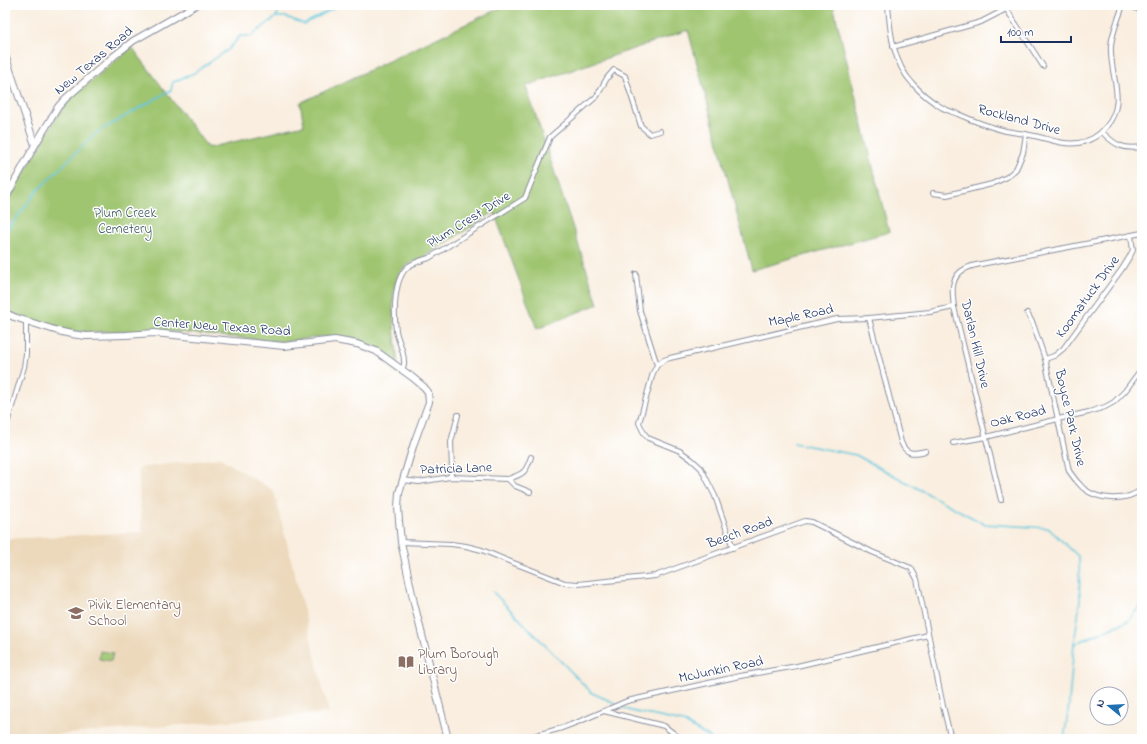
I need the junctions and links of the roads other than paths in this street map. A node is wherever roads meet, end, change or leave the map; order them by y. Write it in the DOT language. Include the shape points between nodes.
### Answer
graph roads {
  1 [pos="196,5"];
  2 [pos="888,5"];
  3 [pos="1014,5"];
  4 [pos="1123,5"];
  5 [pos="1128,5"];
  6 [pos="1007,10"];
  7 [pos="1142,10"];
  8 [pos="893,47"];
  9 [pos="5,55"];
  10 [pos="1043,66"];
  11 [pos="660,131"];
  12 [pos="1102,132"];
  13 [pos="1026,134"];
  14 [pos="35,145"];
  15 [pos="1142,147"];
  16 [pos="933,193"];
  17 [pos="5,198"];
  18 [pos="1142,233"];
  19 [pos="1131,236"];
  20 [pos="636,274"];
  21 [pos="954,307"];
  22 [pos="5,313"];
  23 [pos="1027,313"];
  24 [pos="869,318"];
  25 [pos="26,321"];
  26 [pos="1045,359"];
  27 [pos="657,365"];
  28 [pos="1142,368"];
  29 [pos="402,370"];
  30 [pos="458,414"];
  31 [pos="1058,419"];
  32 [pos="5,430"];
  33 [pos="986,437"];
  34 [pos="953,443"];
  35 [pos="926,451"];
  36 [pos="531,457"];
  37 [pos="450,477"];
  38 [pos="508,479"];
  39 [pos="403,480"];
  40 [pos="1142,489"];
  41 [pos="530,492"];
  42 [pos="1001,500"];
  43 [pos="401,542"];
  44 [pos="733,548"];
  45 [pos="928,635"];
  46 [pos="604,711"];
  47 [pos="448,739"];
  48 [pos="522,739"];
  49 [pos="681,739"];
  50 [pos="951,739"];
  1 -- 14 [label="street, New Texas Road" via="133,41 74,90 58,107"];
  2 -- 8 [label="street, Rockland Drive"];
  3 -- 6 [label="street"];
  4 -- 12 [label="street, Rockland Drive" via="1111,46 1116,104 1111,120"];
  5 -- 7 [label="street"];
  6 -- 8 [label="street" via="981,22"];
  6 -- 10 [label="street"];
  8 -- 13 [label="street, Rockland Drive" via="903,72 926,96 942,108 1005,131"];
  9 -- 14 [label="street"];
  11 -- 29 [label="street, Plum Crest Drive" via="650,134 641,126 625,76 614,70 597,96 550,136 525,198 460,240 408,267 402,273 395,306 396,331 405,362"];
  12 -- 13 [label="street, Rockland Drive" via="1090,140 1062,144"];
  12 -- 15 [label="street" via="1118,145 1129,148"];
  13 -- 16 [label="street" via="1023,153 1016,169 1007,177 992,184 946,195"];
  14 -- 17 [label="street, New Texas Road"];
  18 -- 19 [label="street, Darlan Hill Drive"];
  19 -- 21 [label="street, Darlan Hill Drive" via="966,268 957,276 952,289"];
  19 -- 26 [label="street, Koomatuck Drive" via="1133,250 1122,269 1064,349"];
  20 -- 27 [label="street" via="640,311"];
  21 -- 24 [label="street, Maple Road"];
  21 -- 33 [label="street, Darlan Hill Drive"];
  22 -- 25 [label="street, Center New Texas Road"];
  23 -- 26 [label="street, Boyce Park Drive"];
  24 -- 27 [label="street, Maple Road" via="837,318 670,358"];
  24 -- 35 [label="street" via="901,442 907,452"];
  25 -- 29 [label="street, Center New Texas Road" via="65,333 86,336 154,334 284,346 335,340 376,351"];
  25 -- 32 [label="street" via="24,367"];
  26 -- 31 [label="street, Boyce Park Drive"];
  27 -- 44 [label="street" via="652,373 639,423 648,438 680,451 701,468 715,496"];
  28 -- 31 [label="street, Oak Road" via="1114,402 1089,412"];
  29 -- 39 [label="street, Center New Texas Road" via="424,387 428,392 429,402"];
  30 -- 37 [label="street" via="451,442"];
  31 -- 33 [label="street, Oak Road"];
  31 -- 40 [label="street, Boyce Park Drive" via="1070,471 1084,489 1098,496 1120,498 1138,493"];
  33 -- 34 [label="street, Oak Road"];
  33 -- 42 [label="street, Darlan Hill Drive"];
  36 -- 38 [label="street" via="523,473"];
  37 -- 38 [label="street, Patricia Lane"];
  37 -- 39 [label="street, Patricia Lane" via="418,482"];
  38 -- 41 [label="street, Patricia Lane" via="515,486"];
  39 -- 43 [label="street, Center New Texas Road" via="398,507"];
  43 -- 44 [label="street, Beech Road" via="451,544 477,549 570,584 655,576"];
  43 -- 47 [label="street, Center New Texas Road"];
  44 -- 45 [label="street, Beech Road" via="794,524 812,522 911,568 917,579"];
  45 -- 46 [label="street, McJunkin Road" via="797,666 627,701"];
  45 -- 50 [label="street, Beech Road"];
  46 -- 48 [label="street, McJunkin Road" via="562,728"];
  46 -- 49 [label="street" via="664,726"];
}
